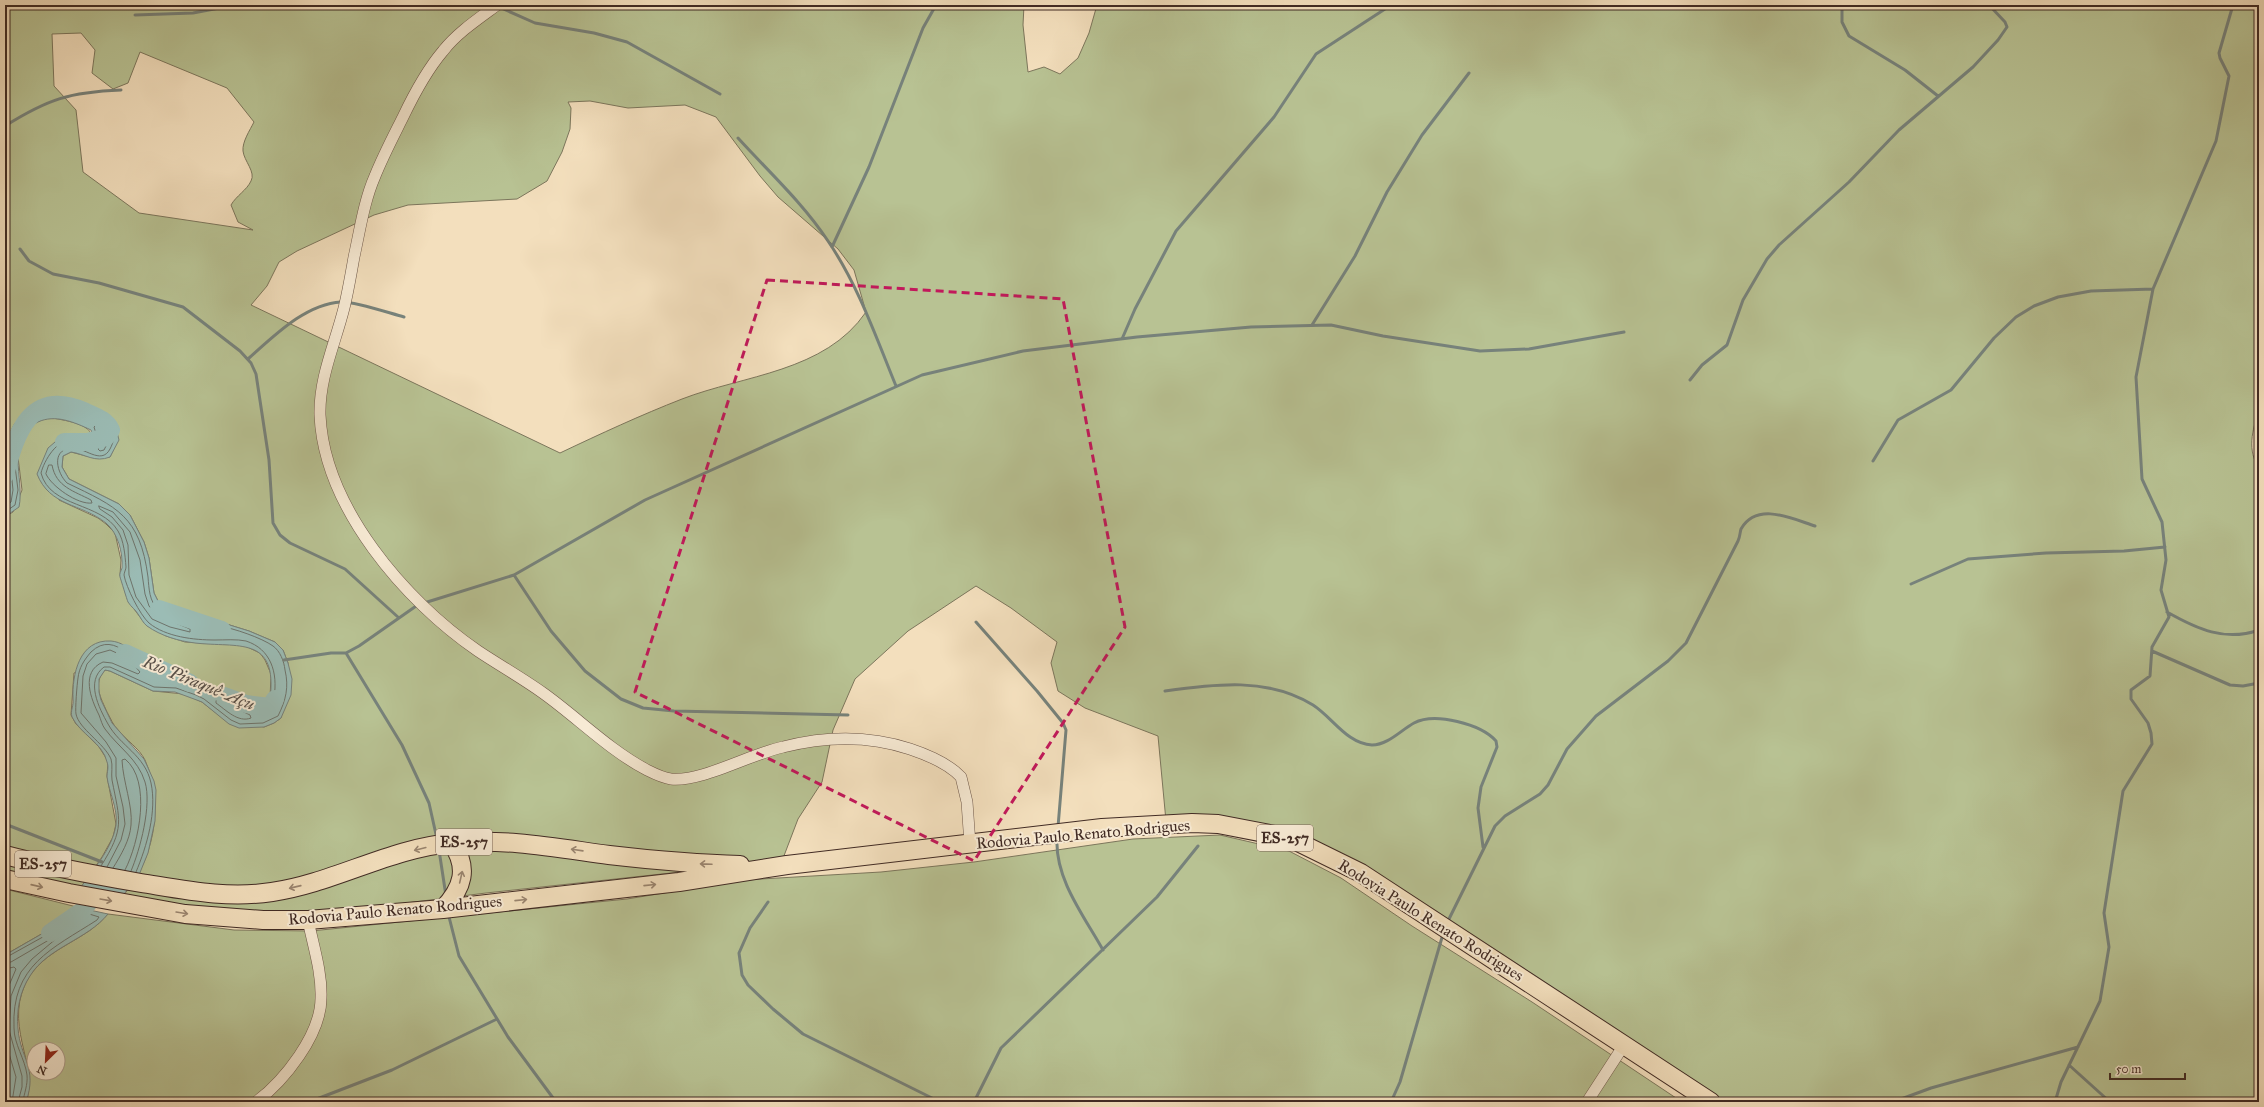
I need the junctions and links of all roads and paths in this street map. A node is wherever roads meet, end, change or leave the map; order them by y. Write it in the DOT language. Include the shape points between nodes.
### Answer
graph roads {
  1 [pos="497,5"];
  2 [pos="452,843"];
  3 [pos="970,844"];
  4 [pos="5,855"];
  5 [pos="787,865"];
  6 [pos="5,879"];
  7 [pos="443,909"];
  8 [pos="308,920"];
  9 [pos="1624,1045"];
  10 [pos="256,1102"];
  11 [pos="1587,1102"];
  12 [pos="1711,1102"];
  1 -- 3 [label="street" via="444,49 429,70 411,99 374,178 358,236 344,307 330,354 320,416 327,455 346,506 364,536 402,584 429,612 476,650 544,694 645,769 669,779 682,779 701,775 754,755 809,742 845,738 890,743 942,763 961,777 968,802"];
  2 -- 4 [label="main road, Rodovia Paulo Renato Rodrigues / ES-257, one-way" via="394,855 346,873 272,892 224,895 81,873"];
  5 -- 2 [label="main road, Rodovia Paulo Renato Rodrigues / ES-257, one-way" via="680,863 524,843"];
  7 -- 2 [label="main road, one-way" via="456,893 462,871 461,858"];
  3 -- 5 [label="main road, Rodovia Paulo Renato Rodrigues / ES-257"];
  3 -- 9 [label="main road, Rodovia Paulo Renato Rodrigues / ES-257" via="1115,827 1192,823 1238,827 1280,836 1298,842 1361,873"];
  7 -- 5 [label="main road, Rodovia Paulo Renato Rodrigues / ES-257, one-way" via="679,882"];
  6 -- 8 [label="main road, Rodovia Paulo Renato Rodrigues / ES-257, one-way" via="144,907 221,917"];
  7 -- 8 [label="main road, Rodovia Paulo Renato Rodrigues / ES-257"];
  8 -- 10 [label="street" via="320,985 321,1010 313,1032 296,1059"];
  9 -- 11 [label="street"];
  9 -- 12 [label="main road, Rodovia Paulo Renato Rodrigues / ES-257"];
}
